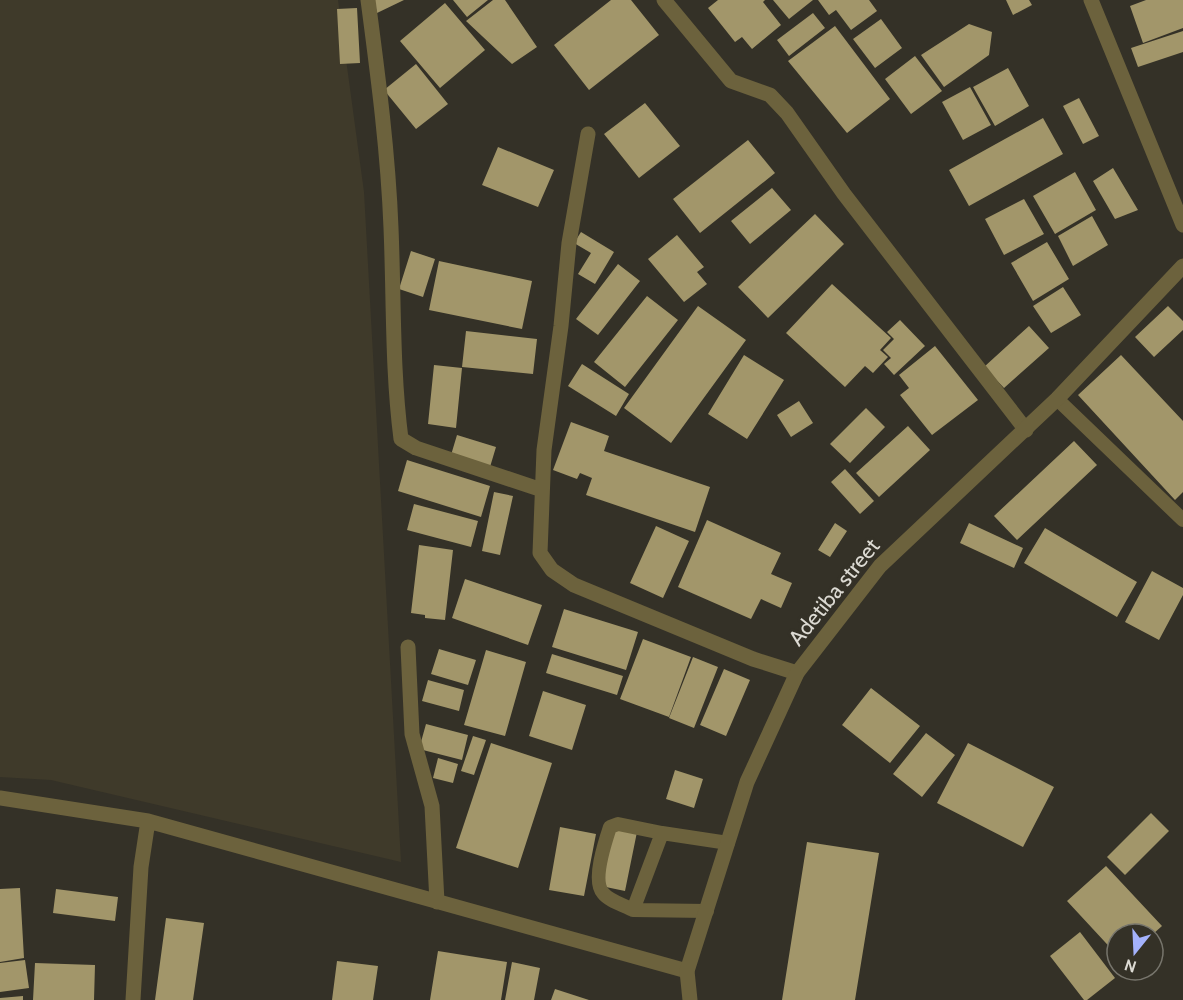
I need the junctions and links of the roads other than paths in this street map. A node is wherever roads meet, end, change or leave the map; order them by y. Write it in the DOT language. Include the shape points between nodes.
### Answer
graph roads {
  1 [pos="368,0"];
  2 [pos="664,0"];
  3 [pos="1091,0"];
  4 [pos="588,134"];
  5 [pos="1183,225"];
  6 [pos="1183,266"];
  7 [pos="1057,399"];
  8 [pos="1026,430"];
  9 [pos="542,490"];
  10 [pos="1183,520"];
  11 [pos="408,647"];
  12 [pos="797,673"];
  13 [pos="0,798"];
  14 [pos="148,821"];
  15 [pos="662,833"];
  16 [pos="728,843"];
  17 [pos="437,902"];
  18 [pos="633,910"];
  19 [pos="707,910"];
  20 [pos="687,970"];
  21 [pos="133,1000"];
  22 [pos="690,1000"];
  1 -- 9 [label="street" via="386,143 401,439 416,448"];
  2 -- 8 [label="street" via="731,81 770,95 787,113 844,194"];
  3 -- 5 [label="street"];
  4 -- 9 [label="street" via="569,243"];
  6 -- 7 [label="street, Adetiba street"];
  7 -- 8 [label="street, Adetiba street"];
  7 -- 10 [label="lane"];
  8 -- 12 [label="street, Adetiba street" via="880,566"];
  9 -- 12 [label="street" via="540,553 552,570 574,585 753,659"];
  11 -- 17 [label="street" via="412,734 432,806"];
  12 -- 16 [label="street, Adetiba street" via="747,782"];
  13 -- 14 [label="street"];
  14 -- 17 [label="street"];
  14 -- 21 [label="street" via="141,867"];
  15 -- 16 [label="lane"];
  15 -- 18 [label="lane"];
  15 -- 18 [label="lane" via="618,824 610,827 598,884 603,894"];
  16 -- 19 [label="street, Adetiba street"];
  17 -- 20 [label="street"];
  18 -- 19 [label="lane"];
  19 -- 20 [label="street, Adetiba street"];
  20 -- 22 [label="street"];
}
